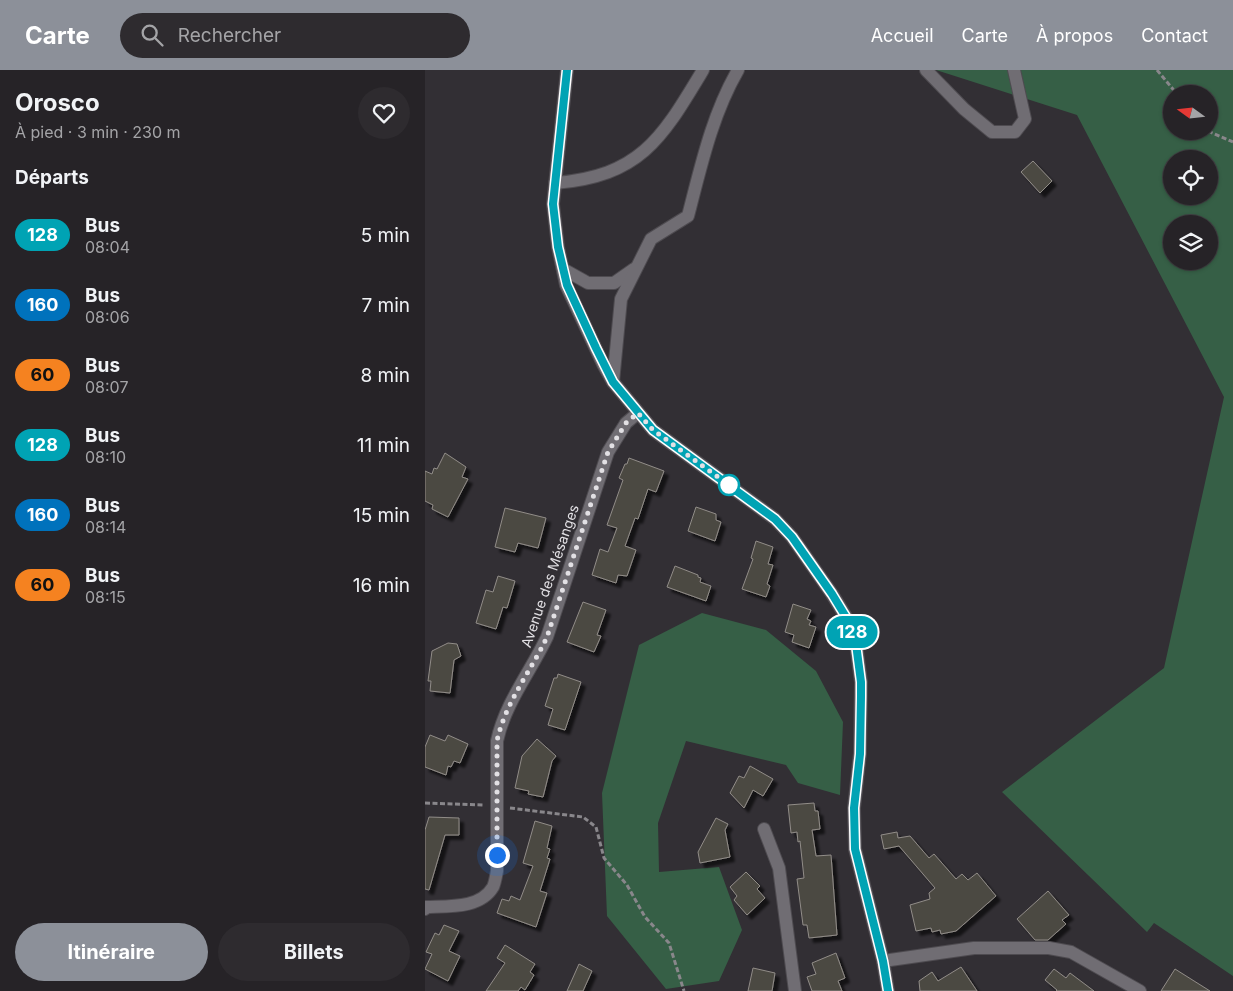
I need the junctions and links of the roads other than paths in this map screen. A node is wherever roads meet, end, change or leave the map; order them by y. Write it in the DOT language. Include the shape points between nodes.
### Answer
graph roads {
  1 [pos="567,70"];
  2 [pos="703,70"];
  3 [pos="738,70"];
  4 [pos="926,70"];
  5 [pos="1014,70"];
  6 [pos="555,183"];
  7 [pos="636,268"];
  8 [pos="563,269"];
  9 [pos="613,382"];
  10 [pos="638,413"];
  11 [pos="765,829"];
  12 [pos="425,908"];
  13 [pos="883,961"];
  14 [pos="795,991"];
  15 [pos="888,991"];
  16 [pos="1140,991"];
  1 -- 6 [label="street"];
  2 -- 6 [label="street" via="665,131 639,157 614,171"];
  3 -- 7 [label="street" via="708,139 687,216 651,239"];
  4 -- 5 [label="street" via="992,132 1015,132 1025,119"];
  6 -- 8 [label="street" via="553,204"];
  7 -- 8 [label="street" via="614,283 588,283"];
  7 -- 9 [label="street" via="621,299"];
  8 -- 9 [label="street" via="567,285"];
  9 -- 10 [label="street"];
  10 -- 12 [label="street, Avenue des Mésanges" via="626,423 608,452 547,637 500,727 497,741 497,871 493,887 483,898 468,905"];
  10 -- 13 [label="street" via="653,430 775,519 792,537 846,617 856,644 861,682 855,849"];
  11 -- 14 [label="street" via="779,868"];
  13 -- 15 [label="street"];
  13 -- 16 [label="street" via="974,948 1049,948 1071,952"];
}
